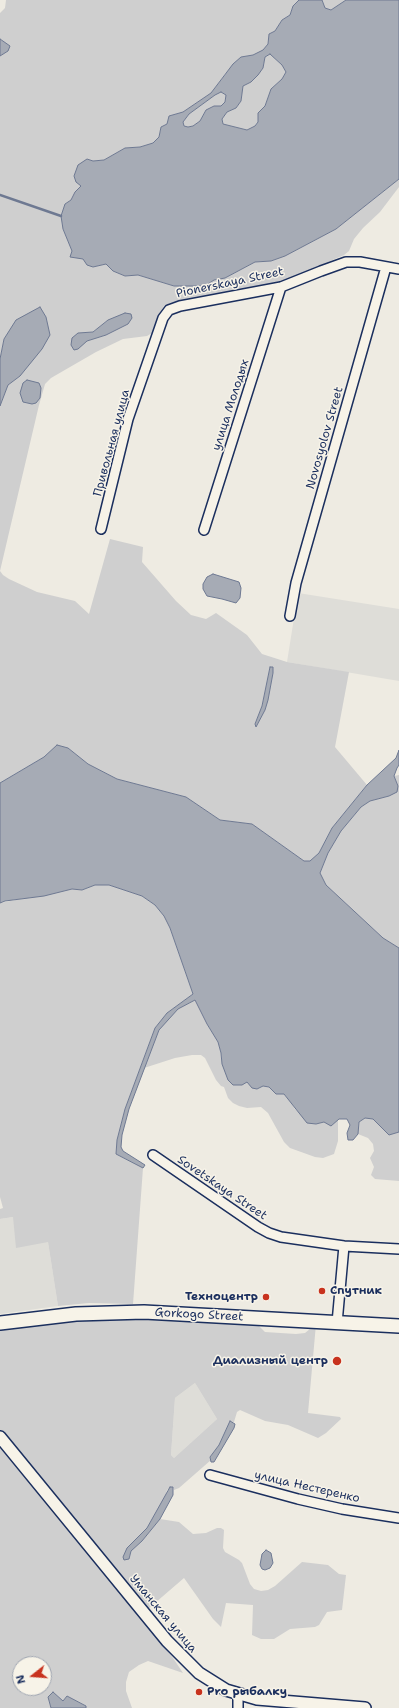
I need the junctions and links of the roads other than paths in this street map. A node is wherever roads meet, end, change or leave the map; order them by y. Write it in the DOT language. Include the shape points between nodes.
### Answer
graph roads {
  1 [pos="386,267"];
  2 [pos="399,269"];
  3 [pos="281,287"];
  4 [pos="163,318"];
  5 [pos="102,529"];
  6 [pos="204,530"];
  7 [pos="290,616"];
  8 [pos="153,1155"];
  9 [pos="344,1246"];
  10 [pos="399,1249"];
  11 [pos="0,1323"];
  12 [pos="337,1323"];
  13 [pos="399,1326"];
  14 [pos="0,1437"];
  15 [pos="210,1475"];
  16 [pos="399,1518"];
  17 [pos="238,1694"];
  18 [pos="238,1708"];
  19 [pos="365,1708"];
  1 -- 2 [label="street, Pionerskaya Street"];
  1 -- 3 [label="street, Pionerskaya Street" via="346,262"];
  1 -- 7 [label="street, Novosyolov Street" via="296,583"];
  3 -- 4 [label="street, Pionerskaya Street" via="174,308"];
  3 -- 6 [label="street, улица Молодых"];
  4 -- 5 [label="street, Привольная улица" via="128,419"];
  8 -- 9 [label="street, Sovetskaya Street" via="269,1233"];
  9 -- 10 [label="street, Sovetskaya Street"];
  9 -- 12 [label="street"];
  11 -- 12 [label="main road, Gorkogo Street" via="76,1314 144,1312"];
  12 -- 13 [label="main road, Gorkogo Street"];
  14 -- 17 [label="street, Уманская улица" via="185,1661 205,1678"];
  15 -- 16 [label="street, улица Нестеренко" via="298,1499"];
  17 -- 18 [label="street"];
  17 -- 19 [label="street, Уманская улица" via="268,1701"];
}
